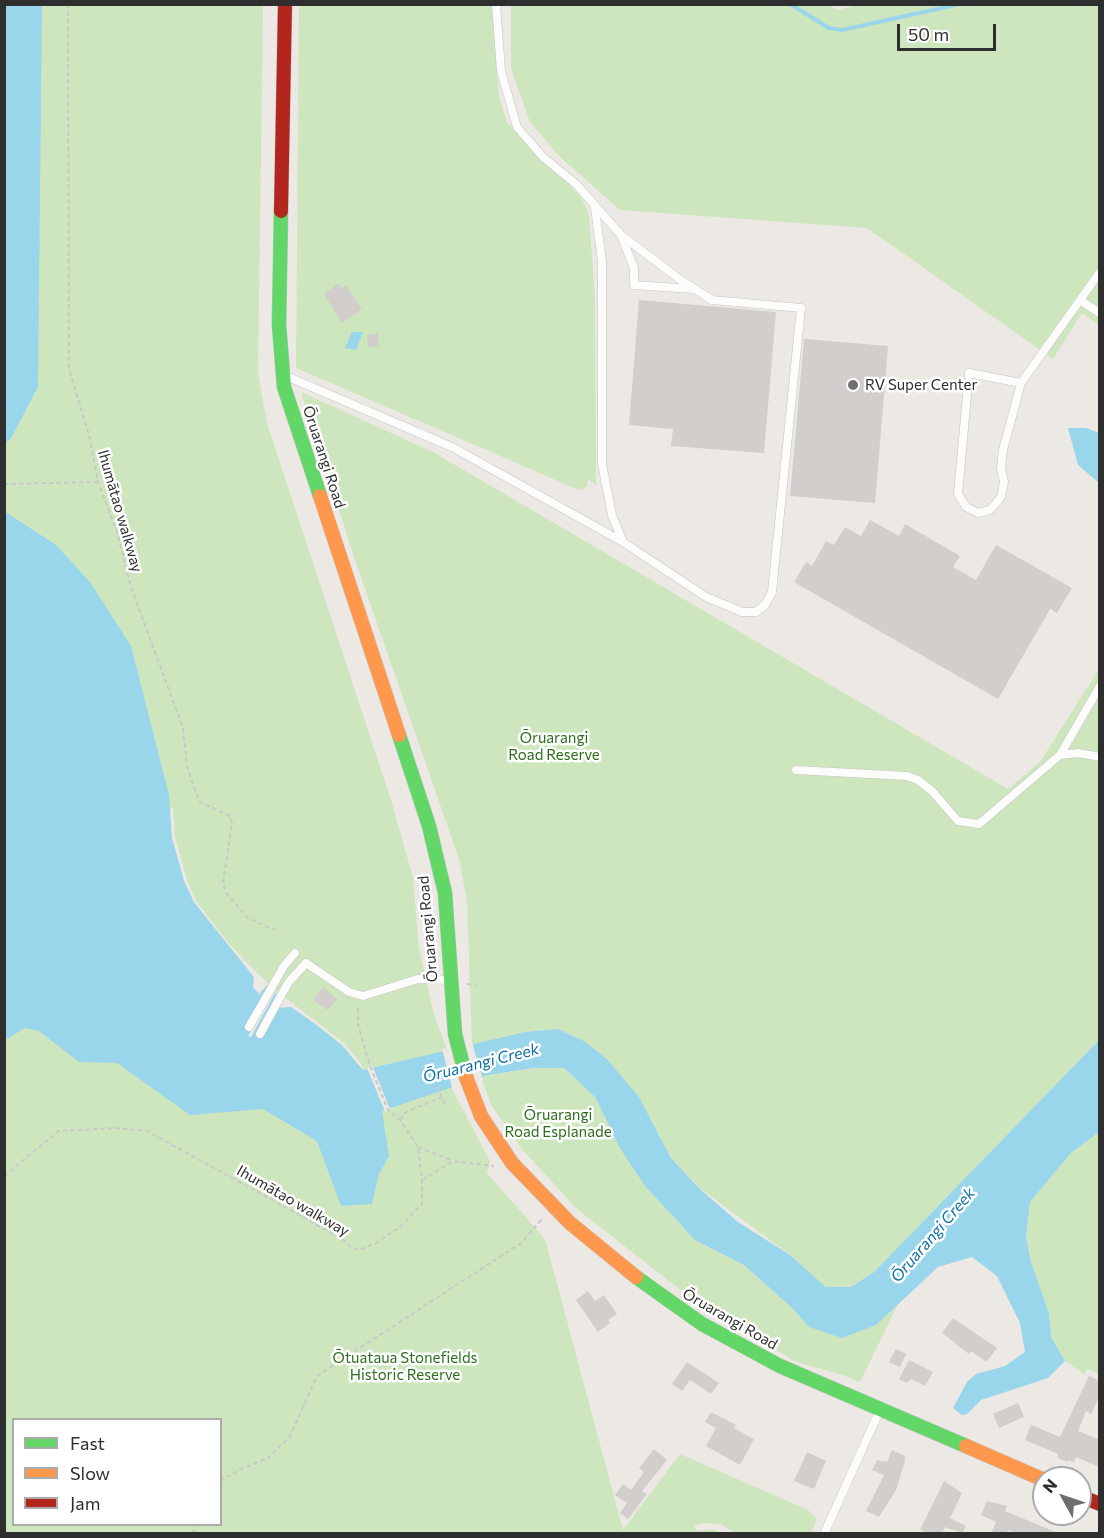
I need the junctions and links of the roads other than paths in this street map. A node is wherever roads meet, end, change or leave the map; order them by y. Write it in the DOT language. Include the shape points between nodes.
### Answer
graph roads {
  1 [pos="285,4"];
  2 [pos="496,4"];
  3 [pos="595,207"];
  4 [pos="621,235"];
  5 [pos="1100,272"];
  6 [pos="694,289"];
  7 [pos="1081,301"];
  8 [pos="1100,313"];
  9 [pos="282,374"];
  10 [pos="1021,383"];
  11 [pos="623,542"];
  12 [pos="1100,686"];
  13 [pos="1060,755"];
  14 [pos="1100,757"];
  15 [pos="796,770"];
  16 [pos="295,953"];
  17 [pos="450,981"];
  18 [pos="249,1027"];
  19 [pos="260,1034"];
  20 [pos="880,1410"];
  21 [pos="1032,1475"];
  22 [pos="824,1533"];
  1 -- 9 [label="street, Ōruarangi Road" via="279,325"];
  2 -- 3 [label="lane" via="501,71 518,127"];
  3 -- 4 [label="lane"];
  3 -- 11 [label="lane" via="602,261 602,464 612,515"];
  4 -- 6 [label="lane"];
  4 -- 6 [label="lane" via="634,268 634,285"];
  5 -- 7 [label="lane"];
  6 -- 11 [label="lane" via="712,300 801,308 772,592 756,612 726,607"];
  7 -- 8 [label="lane"];
  7 -- 10 [label="lane"];
  9 -- 11 [label="lane" via="452,447"];
  9 -- 17 [label="street, Ōruarangi Road" via="429,826 444,893"];
  10 -- 10 [label="lane" via="969,373 958,494 966,507 978,513 990,510 1001,497 1005,482 1001,468 1003,450"];
  12 -- 13 [label="lane"];
  13 -- 14 [label="lane"];
  13 -- 15 [label="lane" via="979,824 958,821 932,791 907,776"];
  16 -- 18 [label="lane"];
  17 -- 19 [label="lane" via="418,980 368,996 349,992 306,963 288,983"];
  17 -- 20 [label="street, Ōruarangi Road" via="455,1034 472,1096 494,1139 512,1163 570,1224 677,1308 729,1341"];
  20 -- 21 [label="street, Ōruarangi Road"];
  20 -- 22 [label="lane"];
}
